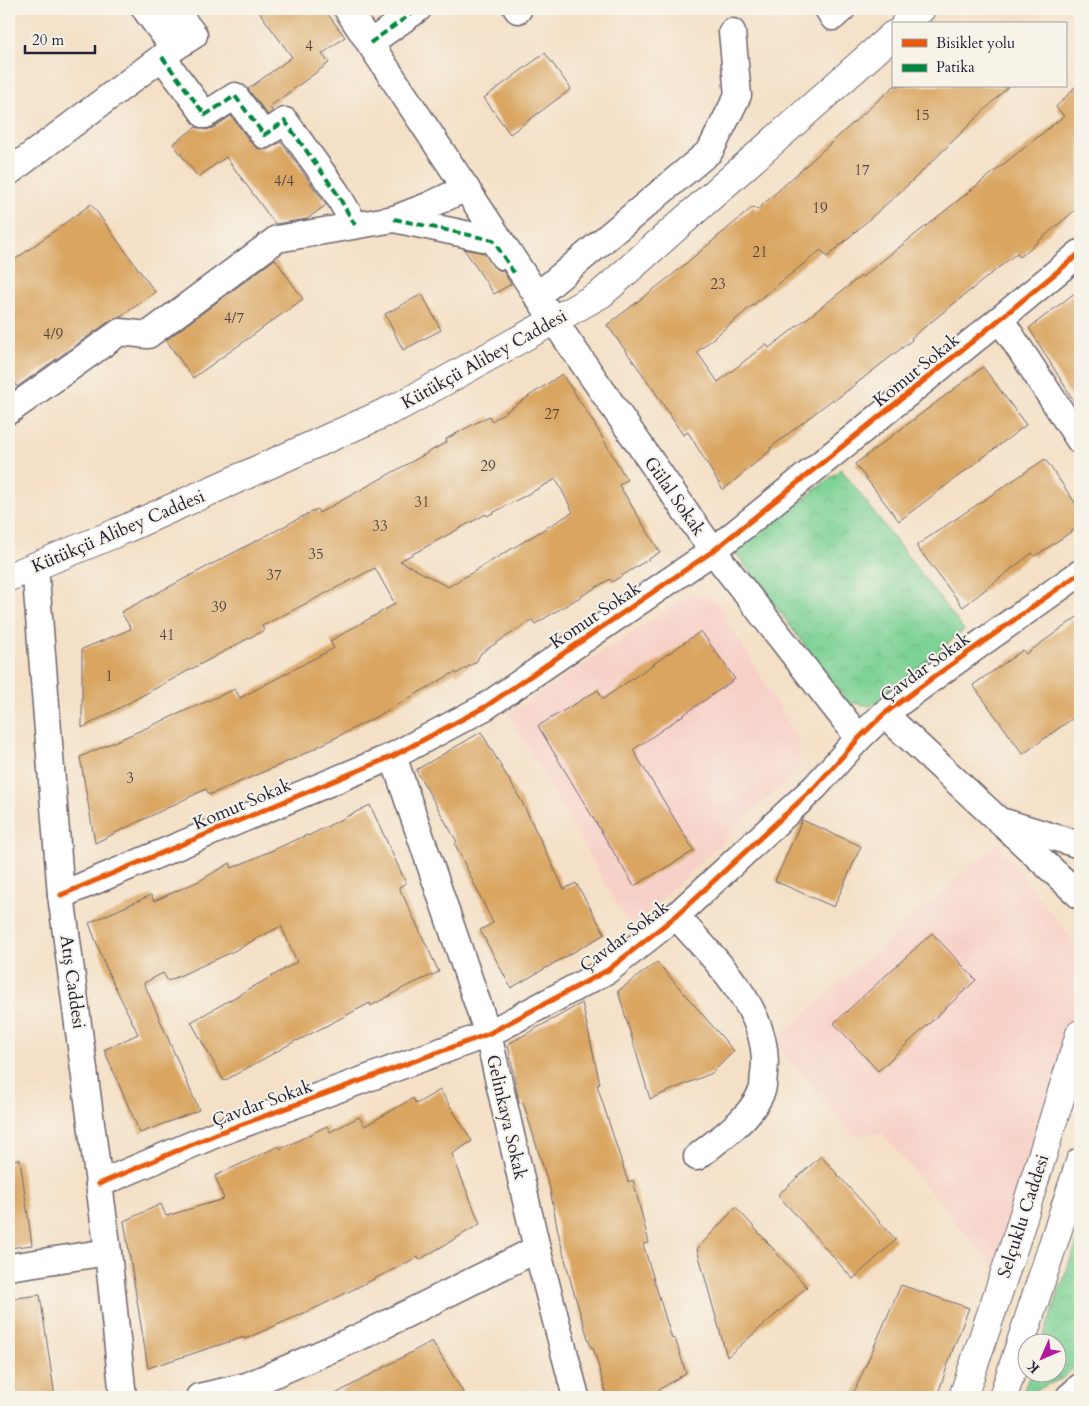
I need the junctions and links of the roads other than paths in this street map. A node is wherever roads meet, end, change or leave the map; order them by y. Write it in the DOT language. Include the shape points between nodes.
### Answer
graph roads {
  1 [pos="145,9"];
  2 [pos="174,9"];
  3 [pos="347,9"];
  4 [pos="418,9"];
  5 [pos="828,9"];
  6 [pos="842,9"];
  7 [pos="922,9"];
  8 [pos="907,22"];
  9 [pos="732,32"];
  10 [pos="892,36"];
  11 [pos="370,43"];
  12 [pos="177,47"];
  13 [pos="9,172"];
  14 [pos="466,188"];
  15 [pos="394,219"];
  16 [pos="355,225"];
  17 [pos="1080,252"];
  18 [pos="514,273"];
  19 [pos="537,296"];
  20 [pos="1000,320"];
  21 [pos="554,321"];
  22 [pos="9,411"];
  23 [pos="1080,441"];
  24 [pos="713,551"];
  25 [pos="36,566"];
  26 [pos="1080,573"];
  27 [pos="9,578"];
  28 [pos="884,714"];
  29 [pos="859,738"];
  30 [pos="392,756"];
  31 [pos="998,820"];
  32 [pos="1080,845"];
  33 [pos="61,895"];
  34 [pos="1080,896"];
  35 [pos="676,916"];
  36 [pos="488,1034"];
  37 [pos="1080,1034"];
  38 [pos="697,1158"];
  39 [pos="1080,1162"];
  40 [pos="99,1184"];
  41 [pos="537,1250"];
  42 [pos="108,1252"];
  43 [pos="9,1267"];
  44 [pos="1080,1387"];
  45 [pos="123,1397"];
  46 [pos="198,1397"];
  47 [pos="576,1397"];
  48 [pos="963,1397"];
  49 [pos="1002,1397"];
  50 [pos="1069,1397"];
  1 -- 12 [label="street"];
  2 -- 12 [label="street"];
  3 -- 11 [label="street, Gülal Sokak"];
  4 -- 11 [label="street"];
  5 -- 6 [label="street" via="833,17"];
  7 -- 8 [label="main road"];
  9 -- 19 [label="street" via="738,95 710,151"];
  10 -- 21 [label="main road, Kütükçü Alibey Caddesi" via="601,294"];
  11 -- 14 [label="street, Gülal Sokak"];
  12 -- 13 [label="street"];
  12 -- 16 [label="street" via="205,115 235,96 264,135 285,121 336,192"];
  14 -- 15 [label="street"];
  14 -- 19 [label="street, Gülal Sokak"];
  15 -- 16 [label="street"];
  15 -- 18 [label="street" via="493,240"];
  16 -- 22 [label="street" via="277,239 148,335 120,332"];
  17 -- 20 [label="street, Komut Sokak"];
  19 -- 21 [label="street, Gülal Sokak"];
  20 -- 23 [label="street"];
  20 -- 24 [label="street, Komut Sokak"];
  21 -- 24 [label="street, Gülal Sokak"];
  21 -- 25 [label="main road, Kütükçü Alibey Caddesi" via="400,406"];
  24 -- 29 [label="street, Gülal Sokak"];
  24 -- 30 [label="street, Komut Sokak" via="485,707"];
  25 -- 27 [label="main road, Kütükçü Alibey Caddesi"];
  25 -- 33 [label="street, Atış Caddesi"];
  26 -- 28 [label="street, Çavdar Sokak"];
  28 -- 29 [label="street, Çavdar Sokak"];
  28 -- 31 [label="street"];
  29 -- 35 [label="street, Çavdar Sokak" via="815,787"];
  30 -- 33 [label="street, Komut Sokak"];
  30 -- 36 [label="street, Gelinkaya Sokak"];
  31 -- 32 [label="street"];
  31 -- 34 [label="street"];
  33 -- 40 [label="street, Atış Caddesi"];
  35 -- 36 [label="street, Çavdar Sokak" via="608,970"];
  35 -- 38 [label="street" via="725,971 754,1015 763,1040 765,1067 762,1092 745,1117"];
  36 -- 40 [label="street, Çavdar Sokak" via="221,1132"];
  36 -- 41 [label="street, Gelinkaya Sokak"];
  37 -- 48 [label="main road, Selçuklu Caddesi"];
  39 -- 49 [label="main road"];
  40 -- 42 [label="street, Atış Caddesi"];
  41 -- 46 [label="street" via="366,1334 247,1386"];
  41 -- 47 [label="street, Gelinkaya Sokak"];
  42 -- 43 [label="street"];
  42 -- 45 [label="street, Atış Caddesi"];
  44 -- 50 [label="street"];
}
